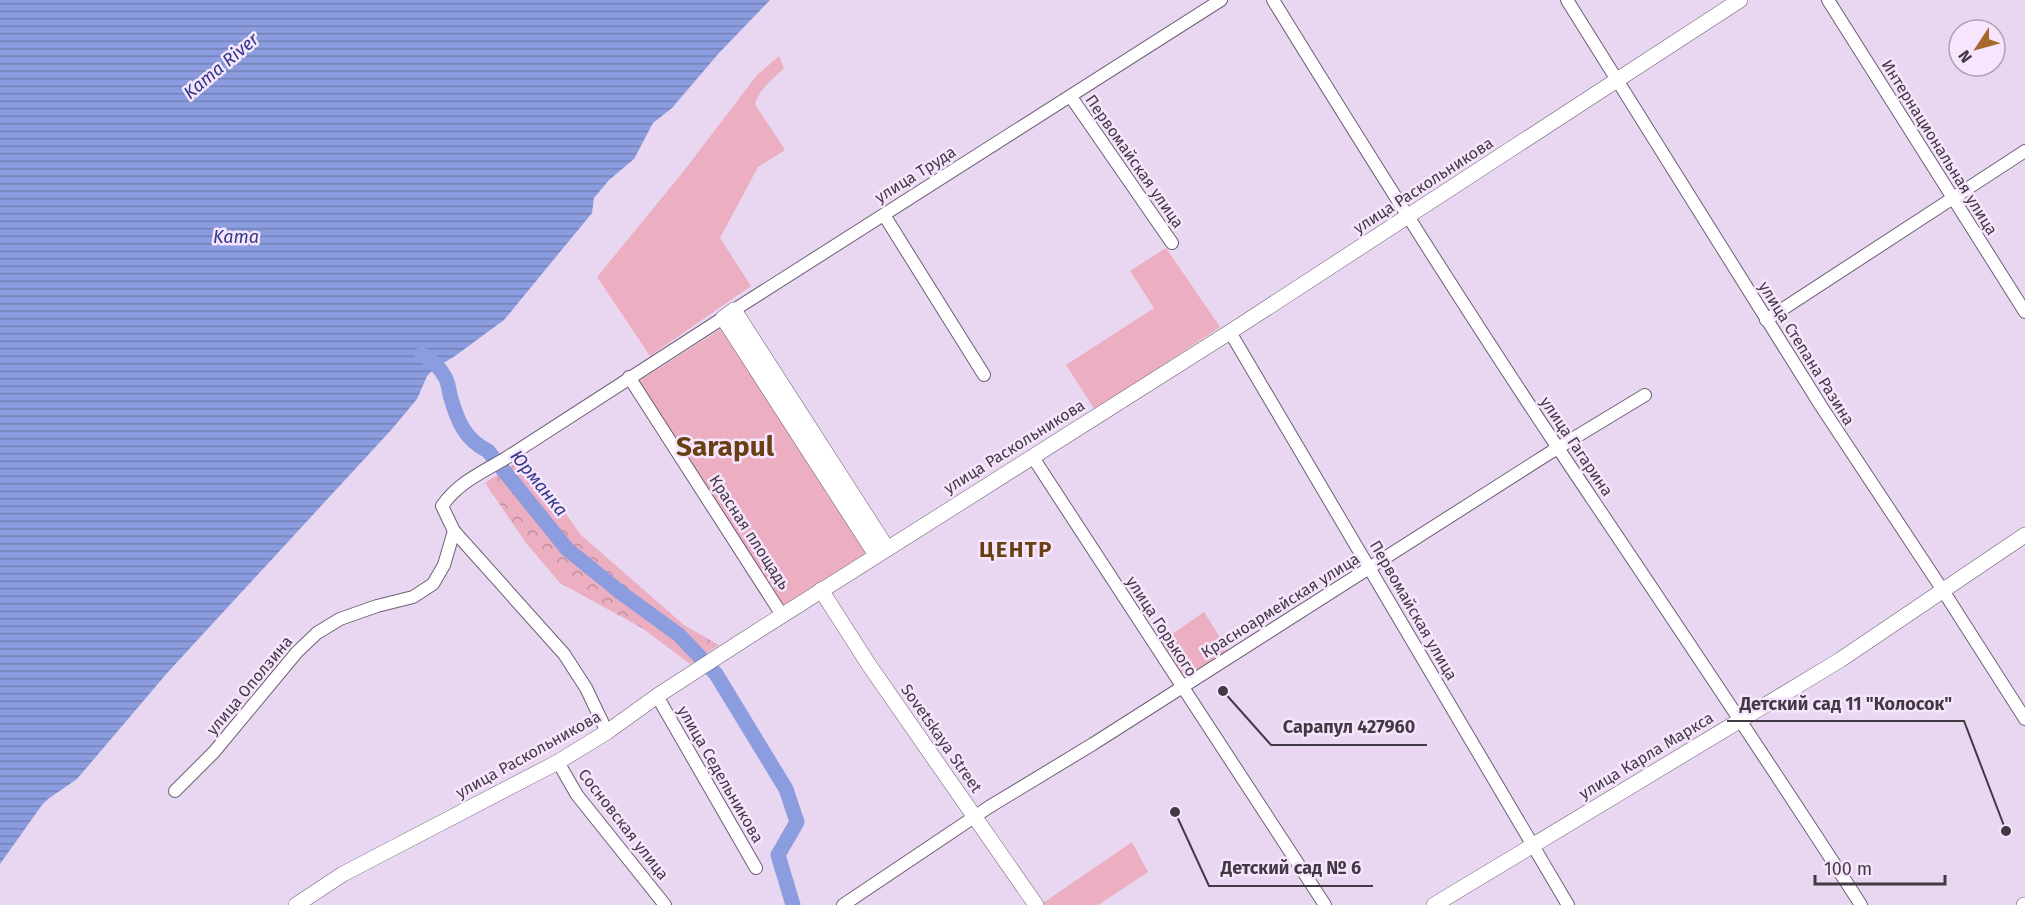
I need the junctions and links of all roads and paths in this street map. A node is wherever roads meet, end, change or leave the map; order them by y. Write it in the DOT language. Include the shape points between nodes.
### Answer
graph roads {
  1 [pos="1221,0"];
  2 [pos="1273,0"];
  3 [pos="1567,0"];
  4 [pos="1740,0"];
  5 [pos="1828,0"];
  6 [pos="1616,79"];
  7 [pos="1071,97"];
  8 [pos="2025,152"];
  9 [pos="1953,198"];
  10 [pos="884,215"];
  11 [pos="1407,217"];
  12 [pos="1172,243"];
  13 [pos="2025,312"];
  14 [pos="728,314"];
  15 [pos="1766,320"];
  16 [pos="1230,332"];
  17 [pos="984,375"];
  18 [pos="629,377"];
  19 [pos="1645,395"];
  20 [pos="1558,448"];
  21 [pos="1032,456"];
  22 [pos="454,531"];
  23 [pos="2025,535"];
  24 [pos="881,551"];
  25 [pos="1370,567"];
  26 [pos="1942,589"];
  27 [pos="821,590"];
  28 [pos="782,615"];
  29 [pos="1182,686"];
  30 [pos="661,694"];
  31 [pos="1741,719"];
  32 [pos="2025,719"];
  33 [pos="607,732"];
  34 [pos="558,762"];
  35 [pos="175,790"];
  36 [pos="975,816"];
  37 [pos="1532,845"];
  38 [pos="756,868"];
  39 [pos="297,905"];
  40 [pos="665,905"];
  41 [pos="843,905"];
  42 [pos="1036,905"];
  43 [pos="1324,905"];
  44 [pos="1434,905"];
  45 [pos="1568,905"];
  46 [pos="1861,905"];
  1 -- 7 [label="street, улица Труда"];
  2 -- 11 [label="street, улица Гагарина"];
  3 -- 6 [label="street, улица Степана Разина"];
  4 -- 6 [label="main road, улица Раскольникова"];
  5 -- 9 [label="street, Интернациональная улица"];
  6 -- 11 [label="main road, улица Раскольникова"];
  6 -- 15 [label="street, улица Степана Разина"];
  7 -- 10 [label="street, улица Труда"];
  7 -- 12 [label="street, Первомайская улица"];
  8 -- 9 [label="street"];
  9 -- 13 [label="street, Интернациональная улица"];
  9 -- 15 [label="street"];
  10 -- 14 [label="street, улица Труда"];
  10 -- 17 [label="street"];
  11 -- 16 [label="main road, улица Раскольникова"];
  11 -- 20 [label="street, улица Гагарина"];
  14 -- 18 [label="street, улица Труда"];
  14 -- 24 [label="main road"];
  15 -- 26 [label="street, улица Степана Разина"];
  16 -- 21 [label="main road, улица Раскольникова"];
  16 -- 25 [label="street, Первомайская улица"];
  18 -- 22 [label="street" via="452,492 442,506"];
  18 -- 28 [label="street, Красная площадь"];
  19 -- 20 [label="street, Красноармейская улица"];
  20 -- 25 [label="street, Красноармейская улица"];
  20 -- 31 [label="street, улица Гагарина"];
  21 -- 24 [label="main road, улица Раскольникова"];
  21 -- 29 [label="street, улица Горького"];
  22 -- 33 [label="street" via="564,654"];
  22 -- 35 [label="street, улица Оползина" via="444,565 433,584 413,597 340,619 317,633 214,752"];
  23 -- 26 [label="main road, улица Карла Маркса"];
  24 -- 27 [label="main road, улица Раскольникова"];
  25 -- 29 [label="street, Красноармейская улица"];
  25 -- 37 [label="street, Первомайская улица"];
  26 -- 31 [label="main road, улица Карла Маркса" via="1840,660"];
  26 -- 32 [label="street, улица Степана Разина"];
  27 -- 28 [label="main road, улица Раскольникова"];
  27 -- 36 [label="main road, Sovetskaya Street"];
  28 -- 30 [label="main road, улица Раскольникова"];
  29 -- 36 [label="street, Красноармейская улица"];
  29 -- 43 [label="street, улица Горького"];
  30 -- 33 [label="main road, улица Раскольникова"];
  30 -- 38 [label="street, улица Седельникова"];
  31 -- 37 [label="main road, улица Карла Маркса"];
  31 -- 46 [label="street, улица Гагарина"];
  33 -- 34 [label="main road, улица Раскольникова"];
  34 -- 39 [label="main road, улица Раскольникова" via="343,874"];
  34 -- 40 [label="street, Сосновская улица" via="577,795"];
  36 -- 41 [label="street, Красноармейская улица"];
  36 -- 42 [label="main road, Sovetskaya Street"];
  37 -- 44 [label="main road, улица Карла Маркса"];
  37 -- 45 [label="street, Первомайская улица"];
}
